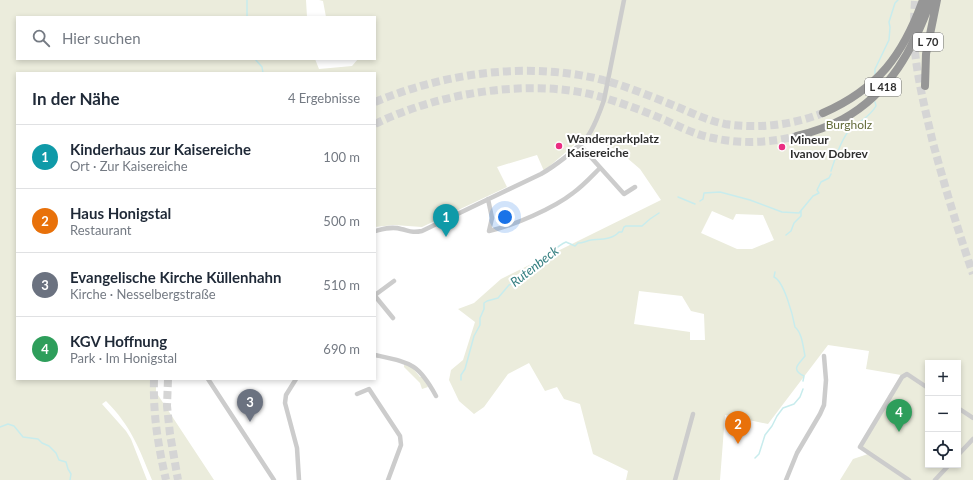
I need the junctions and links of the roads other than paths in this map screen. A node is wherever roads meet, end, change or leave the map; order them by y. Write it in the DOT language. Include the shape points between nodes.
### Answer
graph roads {
  1 [pos="624,0"];
  2 [pos="923,0"];
  3 [pos="931,0"];
  4 [pos="937,0"];
  5 [pos="925,86"];
  6 [pos="823,113"];
  7 [pos="797,136"];
  8 [pos="579,144"];
  9 [pos="600,168"];
  10 [pos="635,187"];
  11 [pos="488,199"];
  12 [pos="376,231"];
  13 [pos="394,281"];
  14 [pos="376,295"];
  15 [pos="376,297"];
  16 [pos="393,318"];
  17 [pos="376,355"];
  18 [pos="824,356"];
  19 [pos="209,380"];
  20 [pos="295,380"];
  21 [pos="925,386"];
  22 [pos="357,394"];
  23 [pos="436,396"];
  24 [pos="961,410"];
  25 [pos="693,414"];
  26 [pos="973,418"];
  27 [pos="973,439"];
  28 [pos="961,452"];
  29 [pos="946,468"];
  30 [pos="274,480"];
  31 [pos="299,480"];
  32 [pos="388,480"];
  33 [pos="675,480"];
  34 [pos="786,480"];
  35 [pos="909,480"];
  36 [pos="934,480"];
  1 -- 8 [label="street" via="604,100 588,136"];
  2 -- 6 [label="highway, L 418" via="905,43 885,70 854,97"];
  3 -- 7 [label="highway, L 418" via="909,51 879,91 843,119"];
  4 -- 5 [label="highway, L 70" via="926,54"];
  8 -- 9 [label="street"];
  8 -- 11 [label="street" via="551,168"];
  9 -- 10 [label="street" via="624,194"];
  9 -- 11 [label="street" via="573,194 557,204 510,225 489,231 492,218"];
  11 -- 12 [label="street" via="422,231 413,233 400,228"];
  13 -- 14 [label="street"];
  15 -- 16 [label="street"];
  17 -- 23 [label="street" via="404,361 413,366 426,379"];
  18 -- 34 [label="street" via="824,404 797,453"];
  19 -- 30 [label="street"];
  20 -- 31 [label="street" via="285,401 297,448"];
  21 -- 35 [label="street" via="907,374 902,377 860,447"];
  22 -- 32 [label="street" via="369,389 400,436 401,445"];
  24 -- 26 [label="street"];
  25 -- 33 [label="street"];
  27 -- 28 [label="street"];
  29 -- 36 [label="street"];
}
